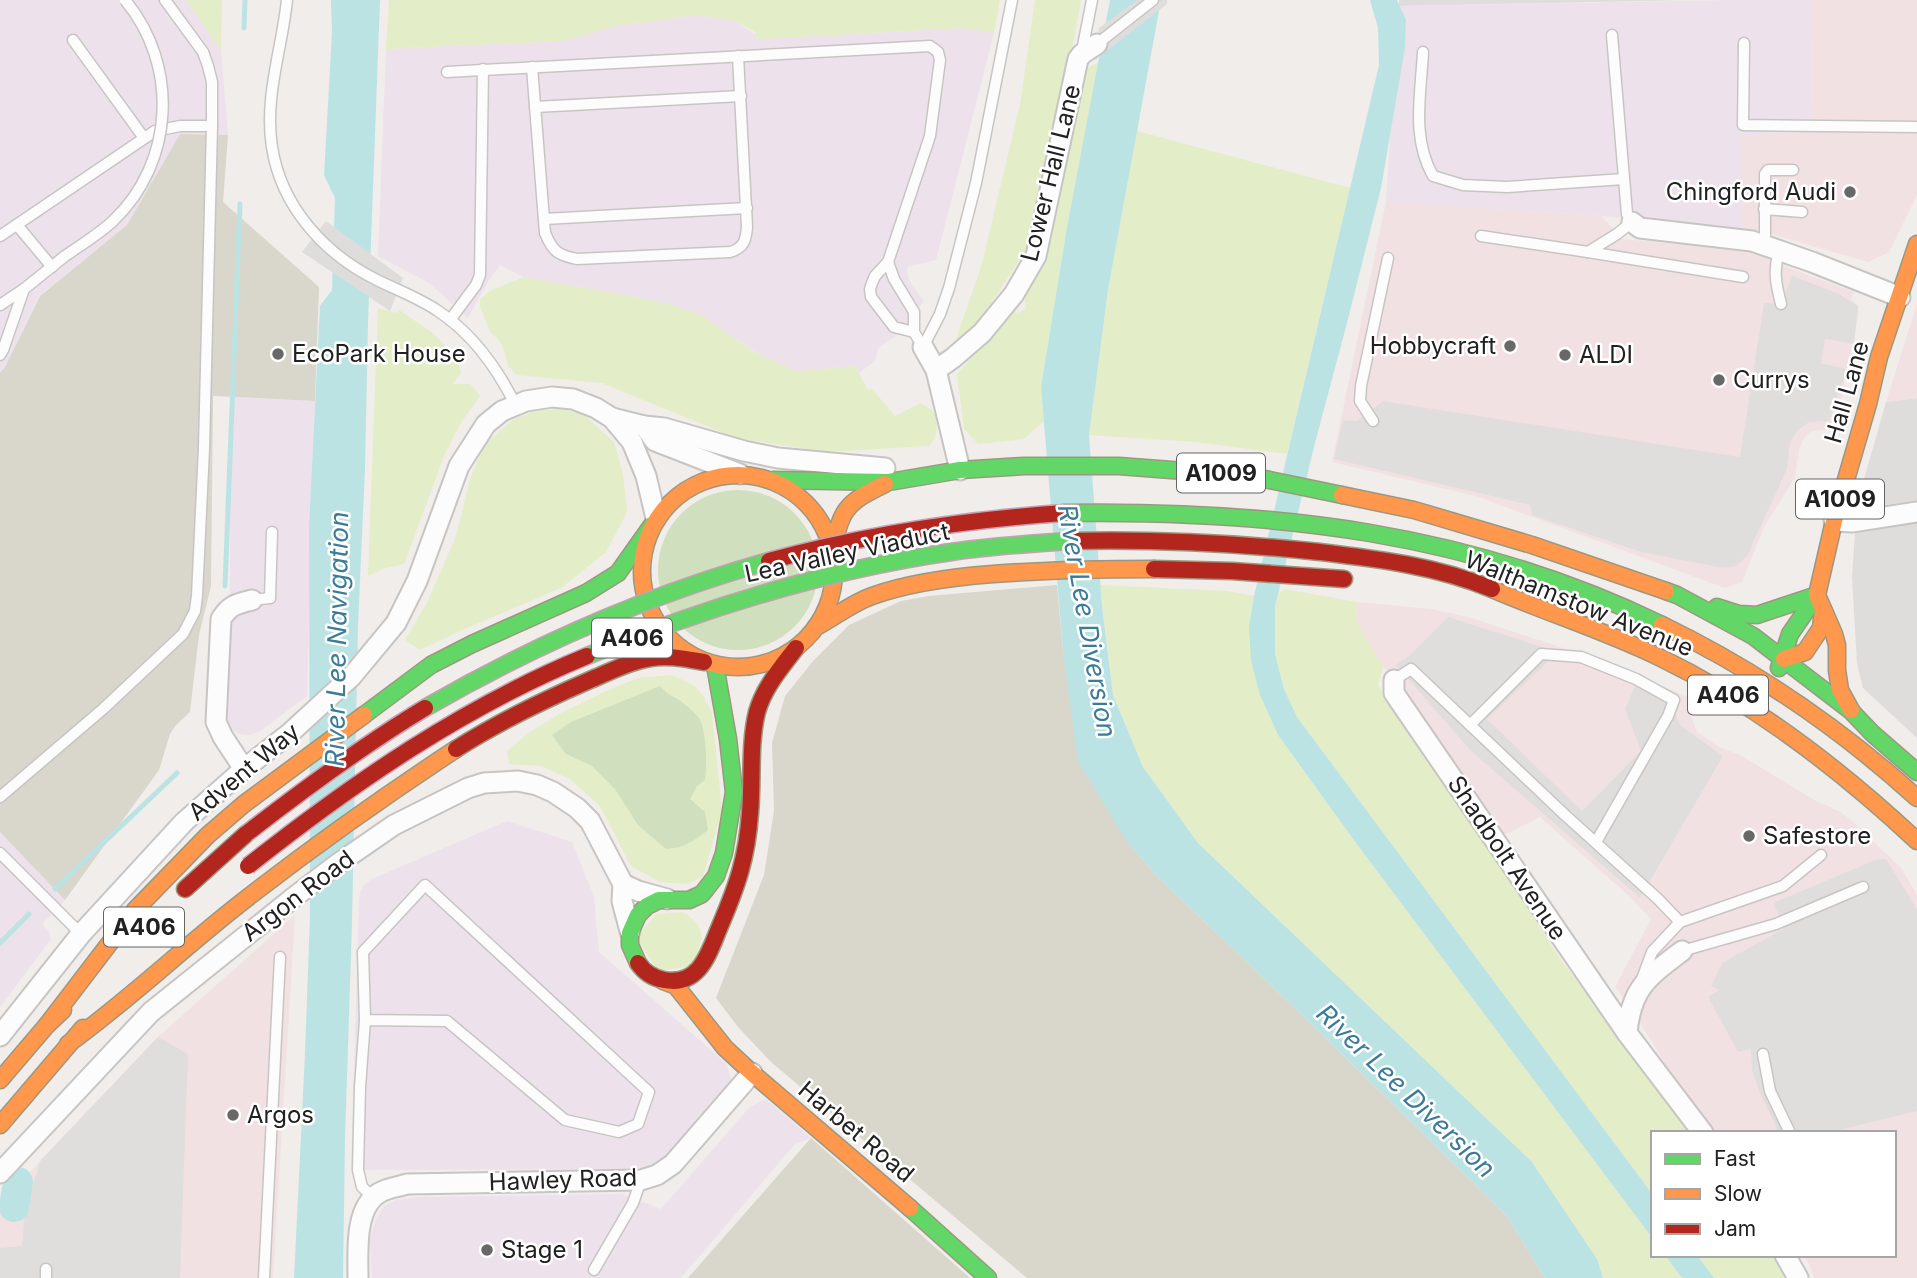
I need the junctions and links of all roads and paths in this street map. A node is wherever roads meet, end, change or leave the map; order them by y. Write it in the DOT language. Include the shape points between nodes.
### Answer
graph roads {
  1 [pos="125,0"];
  2 [pos="165,0"];
  3 [pos="287,0"];
  4 [pos="1012,0"];
  5 [pos="1091,0"];
  6 [pos="1153,0"];
  7 [pos="1612,35"];
  8 [pos="73,40"];
  9 [pos="1744,43"];
  10 [pos="1089,49"];
  11 [pos="1423,51"];
  12 [pos="738,56"];
  13 [pos="532,67"];
  14 [pos="483,69"];
  15 [pos="447,72"];
  16 [pos="741,96"];
  17 [pos="534,107"];
  18 [pos="212,126"];
  19 [pos="1917,127"];
  20 [pos="144,138"];
  21 [pos="1793,170"];
  22 [pos="1624,179"];
  23 [pos="747,208"];
  24 [pos="1764,209"];
  25 [pos="1802,212"];
  26 [pos="544,219"];
  27 [pos="17,225"];
  28 [pos="1625,228"];
  29 [pos="0,236"];
  30 [pos="1481,236"];
  31 [pos="1917,244"];
  32 [pos="1772,249"];
  33 [pos="1588,252"];
  34 [pos="1388,258"];
  35 [pos="888,262"];
  36 [pos="52,267"];
  37 [pos="1743,277"];
  38 [pos="24,289"];
  39 [pos="1900,297"];
  40 [pos="1781,304"];
  41 [pos="0,305"];
  42 [pos="450,320"];
  43 [pos="919,339"];
  44 [pos="0,355"];
  45 [pos="936,370"];
  46 [pos="515,404"];
  47 [pos="612,418"];
  48 [pos="1373,421"];
  49 [pos="644,426"];
  50 [pos="954,471"];
  51 [pos="740,474"];
  52 [pos="773,480"];
  53 [pos="889,482"];
  54 [pos="1917,512"];
  55 [pos="654,521"];
  56 [pos="1834,521"];
  57 [pos="272,532"];
  58 [pos="1416,541"];
  59 [pos="833,554"];
  60 [pos="1594,566"];
  61 [pos="1421,568"];
  62 [pos="1361,581"];
  63 [pos="1459,593"];
  64 [pos="1677,595"];
  65 [pos="1511,598"];
  66 [pos="252,600"];
  67 [pos="1820,603"];
  68 [pos="816,628"];
  69 [pos="796,648"];
  70 [pos="709,663"];
  71 [pos="1781,663"];
  72 [pos="1394,680"];
  73 [pos="1851,710"];
  74 [pos="1470,725"];
  75 [pos="1873,734"];
  76 [pos="244,769"];
  77 [pos="1917,772"];
  78 [pos="0,797"];
  79 [pos="1917,798"];
  80 [pos="1917,841"];
  81 [pos="1596,842"];
  82 [pos="0,853"];
  83 [pos="1821,855"];
  84 [pos="243,870"];
  85 [pos="623,884"];
  86 [pos="1863,887"];
  87 [pos="175,898"];
  88 [pos="674,900"];
  89 [pos="1680,922"];
  90 [pos="630,931"];
  91 [pos="139,932"];
  92 [pos="80,934"];
  93 [pos="1682,951"];
  94 [pos="280,957"];
  95 [pos="705,961"];
  96 [pos="140,967"];
  97 [pos="663,981"];
  98 [pos="1639,990"];
  99 [pos="700,1017"];
  100 [pos="365,1020"];
  101 [pos="47,1025"];
  102 [pos="1627,1033"];
  103 [pos="0,1036"];
  104 [pos="68,1044"];
  105 [pos="1763,1054"];
  106 [pos="752,1073"];
  107 [pos="0,1080"];
  108 [pos="0,1125"];
  109 [pos="1701,1131"];
  110 [pos="1789,1131"];
  111 [pos="0,1173"];
  112 [pos="641,1180"];
  113 [pos="373,1197"];
  114 [pos="1786,1257"];
  115 [pos="594,1270"];
  116 [pos="264,1278"];
  117 [pos="358,1278"];
  118 [pos="988,1278"];
  119 [pos="1798,1278"];
  1 -- 36 [label="lane, bridge" via="147,34 158,64 163,97 160,141 138,190 113,220"];
  2 -- 18 [label="lane" via="203,52 212,82"];
  3 -- 42 [label="lane" via="270,105 272,146 285,189 315,235 353,266"];
  4 -- 43 [label="lane" via="973,196 949,288 940,314"];
  5 -- 10 [label="lane"];
  6 -- 10 [label="lane"];
  7 -- 22 [label="lane"];
  8 -- 20 [label="lane"];
  9 -- 19 [label="lane" via="1743,125"];
  10 -- 45 [label="street, Lower Hall Lane" via="1078,59 1036,256 1014,294 982,332"];
  11 -- 22 [label="lane" via="1419,131 1433,176 1482,187"];
  12 -- 13 [label="lane"];
  12 -- 16 [label="lane"];
  12 -- 35 [label="lane" via="917,46 930,46 938,52 940,68 930,136"];
  13 -- 14 [label="lane"];
  13 -- 17 [label="lane"];
  14 -- 15 [label="lane"];
  14 -- 42 [label="lane" via="480,269 476,285"];
  16 -- 17 [label="lane"];
  16 -- 23 [label="lane"];
  17 -- 26 [label="lane"];
  18 -- 20 [label="lane" via="180,125"];
  18 -- 78 [label="lane" via="195,611 183,634"];
  20 -- 27 [label="lane"];
  21 -- 24 [label="lane" via="1766,171"];
  22 -- 28 [label="lane"];
  23 -- 26 [label="lane"];
  23 -- 26 [label="lane" via="743,246 730,252 577,259 561,256 551,247"];
  24 -- 25 [label="lane"];
  24 -- 32 [label="lane"];
  27 -- 29 [label="lane"];
  27 -- 36 [label="lane"];
  28 -- 32 [label="street" via="1752,241"];
  28 -- 33 [label="lane"];
  30 -- 33 [label="lane"];
  31 -- 39 [label="main road, Hall Lane / A1009"];
  32 -- 39 [label="street"];
  32 -- 40 [label="lane"];
  33 -- 37 [label="lane"];
  34 -- 48 [label="lane" via="1361,386 1360,401"];
  35 -- 43 [label="lane" via="915,312"];
  35 -- 43 [label="lane" via="872,283 871,297 894,327"];
  36 -- 38 [label="lane"];
  38 -- 41 [label="lane"];
  38 -- 44 [label="lane"];
  39 -- 56 [label="main road, Hall Lane / A1009"];
  42 -- 46 [label="lane" via="489,360"];
  43 -- 45 [label="street"];
  45 -- 50 [label="street"];
  46 -- 47 [label="street, Advent Way" via="552,397 573,399"];
  46 -- 76 [label="street, Advent Way" via="486,424 459,466 417,581 396,624 352,676"];
  47 -- 49 [label="street"];
  47 -- 55 [label="street" via="632,442 646,476"];
  49 -- 50 [label="street" via="778,458"];
  49 -- 51 [label="street" via="655,441"];
  50 -- 53 [label="main road, A1009"];
  50 -- 60 [label="main road, A1009" via="1119,466 1250,476 1414,510"];
  51 -- 52 [label="main road"];
  51 -- 55 [label="main road" via="717,476 686,489"];
  52 -- 53 [label="main road, A1009"];
  52 -- 59 [label="main road" via="810,507 827,532"];
  53 -- 59 [label="main road, A1009" via="858,497 843,511"];
  54 -- 56 [label="street"];
  55 -- 70 [label="main road" via="641,568 652,616 670,640"];
  55 -- 101 [label="main road" via="618,573 586,593 431,666 244,804 135,910"];
  56 -- 67 [label="main road, Hall Lane / A1009"];
  57 -- 66 [label="lane" via="270,598"];
  58 -- 79 [label="main road, Walthamstow Avenue / A406" via="1535,573 1684,636 1777,688 1850,740"];
  58 -- 87 [label="main road, Lea Valley Viaduct / A406, bridge" via="1289,521 1112,511 989,518 794,554 636,605 454,690 306,787"];
  59 -- 68 [label="main road" via="833,589"];
  60 -- 64 [label="main road, A1009"];
  60 -- 71 [label="main road, A1009"];
  61 -- 65 [label="main road, Walthamstow Avenue / A406"];
  61 -- 84 [label="main road, Lea Valley Viaduct / A406, bridge" via="1366,557 1226,543 1113,539 948,552 811,579 664,624 482,705 377,769"];
  62 -- 68 [label="main road" via="1164,568 980,575 915,584 874,596"];
  63 -- 65 [label="main road, A406"];
  64 -- 67 [label="main road, A1009" via="1739,614"];
  64 -- 71 [label="main road" via="1752,636"];
  65 -- 80 [label="main road, Walthamstow Avenue / A406" via="1678,666 1756,711 1832,765"];
  66 -- 76 [label="street" via="236,604 221,619 216,722"];
  67 -- 71 [label="main road, A1009" via="1798,620"];
  67 -- 71 [label="main road, Hall Lane / A1009" via="1821,628 1805,652"];
  67 -- 73 [label="main road" via="1835,634 1840,690"];
  68 -- 69 [label="main road"];
  69 -- 70 [label="main road" via="772,661 741,667"];
  69 -- 95 [label="main road" via="761,702 755,725 744,862"];
  70 -- 88 [label="main road" via="729,746 734,794 730,828 713,882 691,901"];
  70 -- 104 [label="main road" via="650,658 553,696 483,732 382,797 249,897"];
  71 -- 73 [label="main road"];
  71 -- 75 [label="main road" via="1847,720"];
  72 -- 74 [label="lane" via="1411,669"];
  72 -- 102 [label="street, Shadbolt Avenue" via="1394,693"];
  73 -- 75 [label="main road"];
  74 -- 81 [label="lane"];
  74 -- 81 [label="lane" via="1541,654 1581,657 1674,700"];
  75 -- 77 [label="main road"];
  76 -- 92 [label="street, Advent Way" via="184,822"];
  81 -- 89 [label="lane"];
  82 -- 92 [label="lane"];
  83 -- 89 [label="lane" via="1783,886"];
  85 -- 88 [label="street"];
  85 -- 90 [label="street, Argon Road"];
  85 -- 111 [label="street, Argon Road" via="590,821 537,785 484,783 441,800 336,865 151,1012"];
  86 -- 93 [label="lane" via="1776,924"];
  88 -- 90 [label="main road" via="655,902 644,909"];
  88 -- 95 [label="main road" via="694,906 710,929"];
  89 -- 98 [label="lane" via="1652,952"];
  90 -- 97 [label="main road" via="629,944 640,968"];
  91 -- 101 [label="main road, A406"];
  92 -- 103 [label="street, Advent Way"];
  93 -- 98 [label="street"];
  94 -- 116 [label="lane"];
  95 -- 97 [label="main road" via="692,975"];
  95 -- 99 [label="main road" via="696,976"];
  96 -- 104 [label="main road, A406"];
  97 -- 99 [label="main road, Harbet Road" via="676,986"];
  98 -- 102 [label="street" via="1629,1012"];
  99 -- 106 [label="main road, Harbet Road"];
  100 -- 100 [label="lane" via="363,952 425,885 649,1092 638,1124 619,1132 565,1120 447,1021"];
  100 -- 113 [label="lane" via="358,1170 362,1187"];
  101 -- 107 [label="main road, A406"];
  102 -- 109 [label="street, Shadbolt Avenue"];
  104 -- 108 [label="main road, A406"];
  105 -- 110 [label="lane" via="1770,1091"];
  106 -- 112 [label="street, Hawley Road" via="673,1164"];
  106 -- 118 [label="main road, Harbet Road"];
  112 -- 113 [label="street, Hawley Road" via="407,1184"];
  112 -- 115 [label="lane" via="633,1203"];
  113 -- 117 [label="street" via="358,1236"];
  114 -- 119 [label="street"];
}
